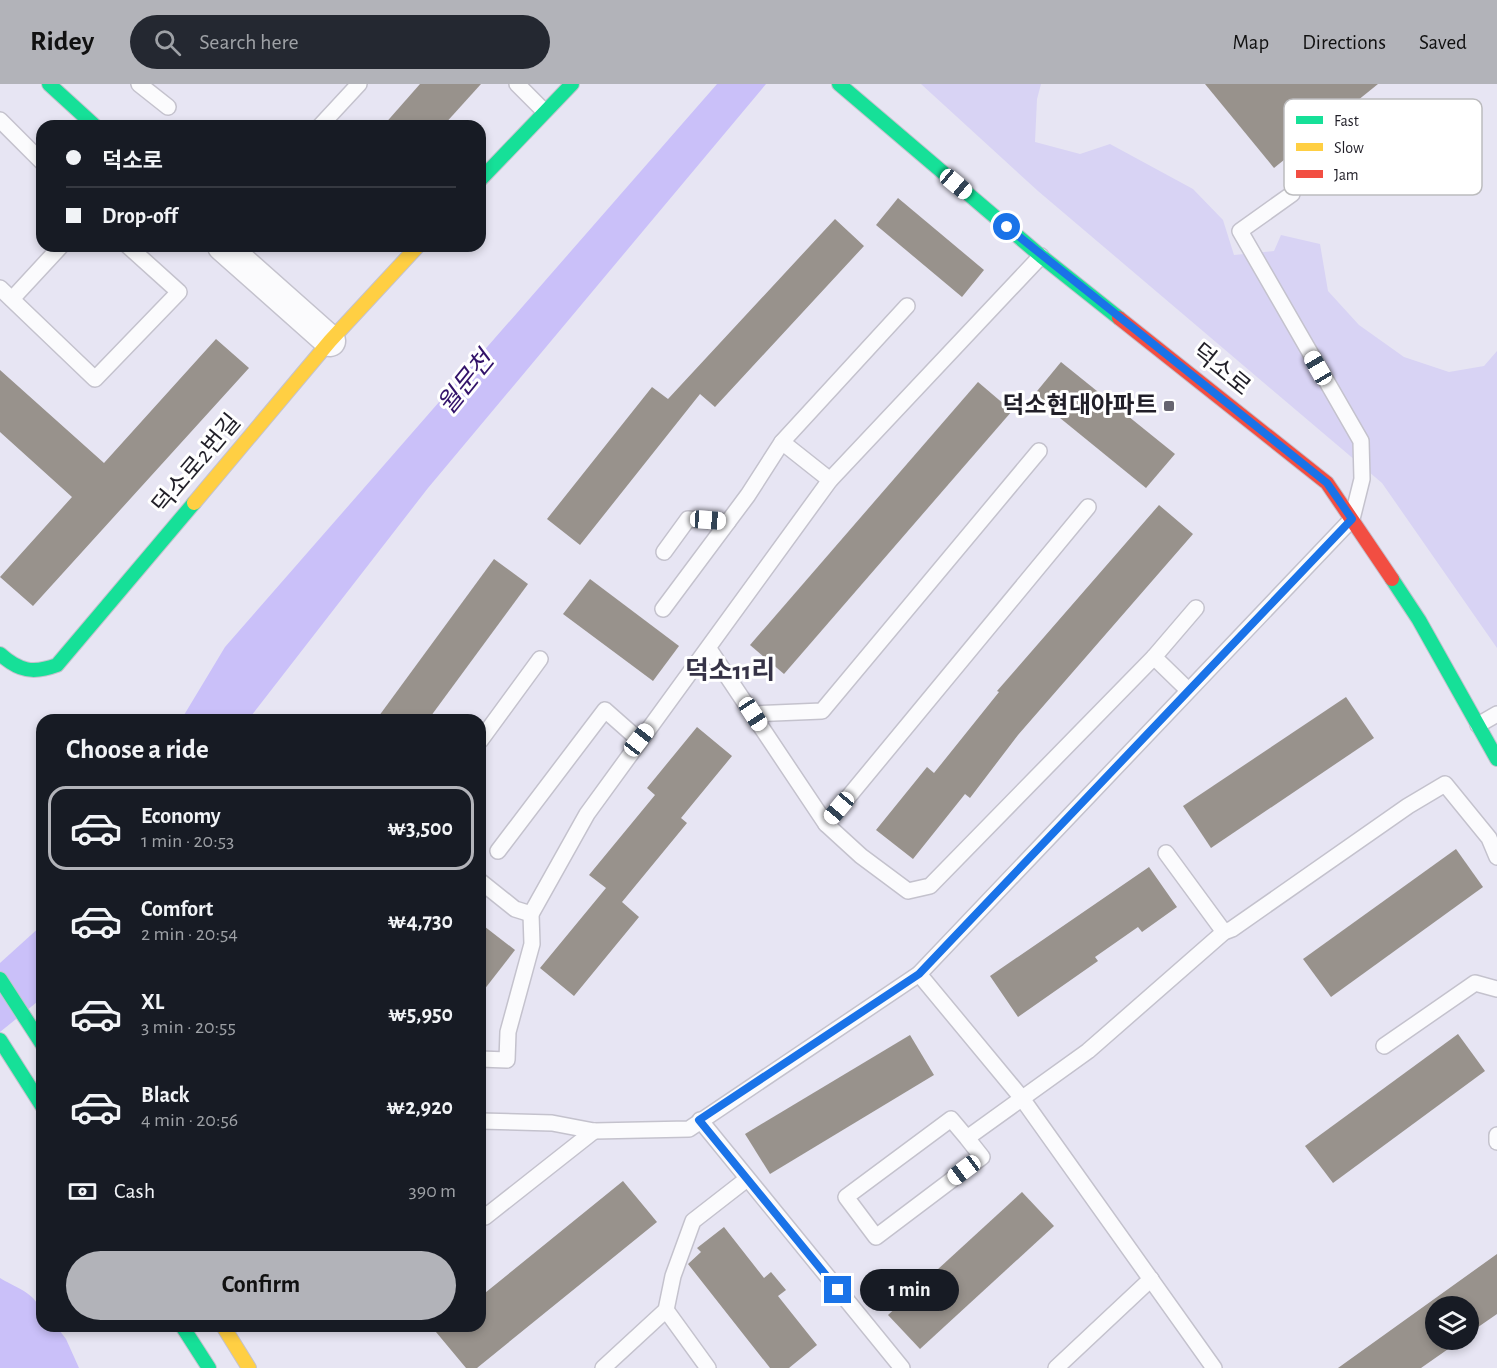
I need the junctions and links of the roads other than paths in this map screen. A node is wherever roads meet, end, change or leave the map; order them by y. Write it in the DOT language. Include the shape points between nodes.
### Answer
graph roads {
  1 [pos="49,84"];
  2 [pos="139,84"];
  3 [pos="359,84"];
  4 [pos="518,84"];
  5 [pos="572,84"];
  6 [pos="839,84"];
  7 [pos="168,107"];
  8 [pos="544,111"];
  9 [pos="0,120"];
  10 [pos="88,120"];
  11 [pos="326,120"];
  12 [pos="36,156"];
  13 [pos="486,174"];
  14 [pos="1291,195"];
  15 [pos="55,252"];
  16 [pos="141,252"];
  17 [pos="230,252"];
  18 [pos="412,252"];
  19 [pos="1041,256"];
  20 [pos="0,288"];
  21 [pos="12,299"];
  22 [pos="907,306"];
  23 [pos="330,341"];
  24 [pos="782,442"];
  25 [pos="1039,450"];
  26 [pos="830,480"];
  27 [pos="1088,507"];
  28 [pos="1352,519"];
  29 [pos="728,522"];
  30 [pos="664,552"];
  31 [pos="1196,608"];
  32 [pos="663,609"];
  33 [pos="709,649"];
  34 [pos="0,654"];
  35 [pos="1154,657"];
  36 [pos="540,660"];
  37 [pos="1188,690"];
  38 [pos="753,714"];
  39 [pos="1497,714"];
  40 [pos="1478,725"];
  41 [pos="486,733"];
  42 [pos="639,740"];
  43 [pos="1497,759"];
  44 [pos="826,824"];
  45 [pos="498,851"];
  46 [pos="1166,854"];
  47 [pos="1497,857"];
  48 [pos="486,887"];
  49 [pos="531,914"];
  50 [pos="1224,932"];
  51 [pos="919,974"];
  52 [pos="0,979"];
  53 [pos="1497,989"];
  54 [pos="36,1035"];
  55 [pos="0,1040"];
  56 [pos="1384,1046"];
  57 [pos="486,1059"];
  58 [pos="36,1097"];
  59 [pos="1021,1097"];
  60 [pos="699,1120"];
  61 [pos="486,1121"];
  62 [pos="594,1131"];
  63 [pos="1497,1135"];
  64 [pos="966,1138"];
  65 [pos="1497,1142"];
  66 [pos="747,1179"];
  67 [pos="486,1217"];
  68 [pos="1151,1279"];
  69 [pos="666,1310"];
  70 [pos="186,1332"];
  71 [pos="227,1332"];
  72 [pos="208,1368"];
  73 [pos="249,1368"];
  74 [pos="603,1368"];
  75 [pos="708,1368"];
  76 [pos="902,1368"];
  77 [pos="1056,1368"];
  78 [pos="1214,1368"];
  1 -- 10 [label="street"];
  2 -- 7 [label="lane"];
  3 -- 11 [label="lane"];
  4 -- 8 [label="lane"];
  5 -- 8 [label="street"];
  6 -- 19 [label="street, 덕소로"];
  8 -- 13 [label="street"];
  9 -- 12 [label="lane"];
  14 -- 28 [label="lane" via="1240,231 1360,441 1362,479"];
  15 -- 21 [label="lane"];
  16 -- 21 [label="lane" via="178,292 95,379"];
  17 -- 23 [label="street"];
  18 -- 23 [label="street, 덕소로2번길"];
  19 -- 26 [label="lane"];
  19 -- 28 [label="street, 덕소로" via="1327,483"];
  20 -- 21 [label="lane"];
  22 -- 24 [label="lane"];
  23 -- 34 [label="street, 덕소로2번길" via="57,665 39,673 14,667"];
  24 -- 26 [label="lane"];
  24 -- 29 [label="lane"];
  25 -- 38 [label="lane" via="822,711"];
  26 -- 33 [label="lane"];
  27 -- 44 [label="lane"];
  28 -- 37 [label="lane"];
  28 -- 40 [label="street, 덕소로" via="1419,620"];
  29 -- 30 [label="lane" via="688,519"];
  29 -- 32 [label="lane"];
  31 -- 35 [label="lane"];
  33 -- 38 [label="lane"];
  33 -- 42 [label="lane"];
  35 -- 37 [label="lane"];
  35 -- 44 [label="lane" via="930,886 908,891"];
  36 -- 41 [label="lane"];
  37 -- 51 [label="lane"];
  38 -- 44 [label="lane"];
  39 -- 40 [label="lane"];
  40 -- 43 [label="street, 덕소로"];
  42 -- 45 [label="lane" via="605,710"];
  42 -- 49 [label="lane" via="586,814"];
  46 -- 50 [label="lane"];
  47 -- 50 [label="lane" via="1489,838 1445,784"];
  48 -- 49 [label="lane" via="515,909"];
  49 -- 57 [label="lane" via="532,944 508,1032 507,1060"];
  50 -- 59 [label="lane" via="1088,1051"];
  51 -- 59 [label="lane"];
  51 -- 60 [label="lane"];
  52 -- 54 [label="street"];
  53 -- 56 [label="lane" via="1475,983"];
  55 -- 58 [label="street"];
  59 -- 64 [label="lane"];
  59 -- 68 [label="lane"];
  60 -- 62 [label="lane" via="689,1130"];
  60 -- 66 [label="lane"];
  61 -- 62 [label="lane" via="552,1123"];
  62 -- 67 [label="lane"];
  63 -- 65 [label="lane"];
  64 -- 64 [label="lane" via="982,1157 876,1237 846,1197 951,1119"];
  66 -- 69 [label="lane" via="693,1221 673,1276"];
  66 -- 76 [label="lane"];
  68 -- 77 [label="lane"];
  68 -- 78 [label="lane"];
  69 -- 74 [label="lane"];
  69 -- 75 [label="lane"];
  70 -- 72 [label="street"];
  71 -- 73 [label="street"];
}
